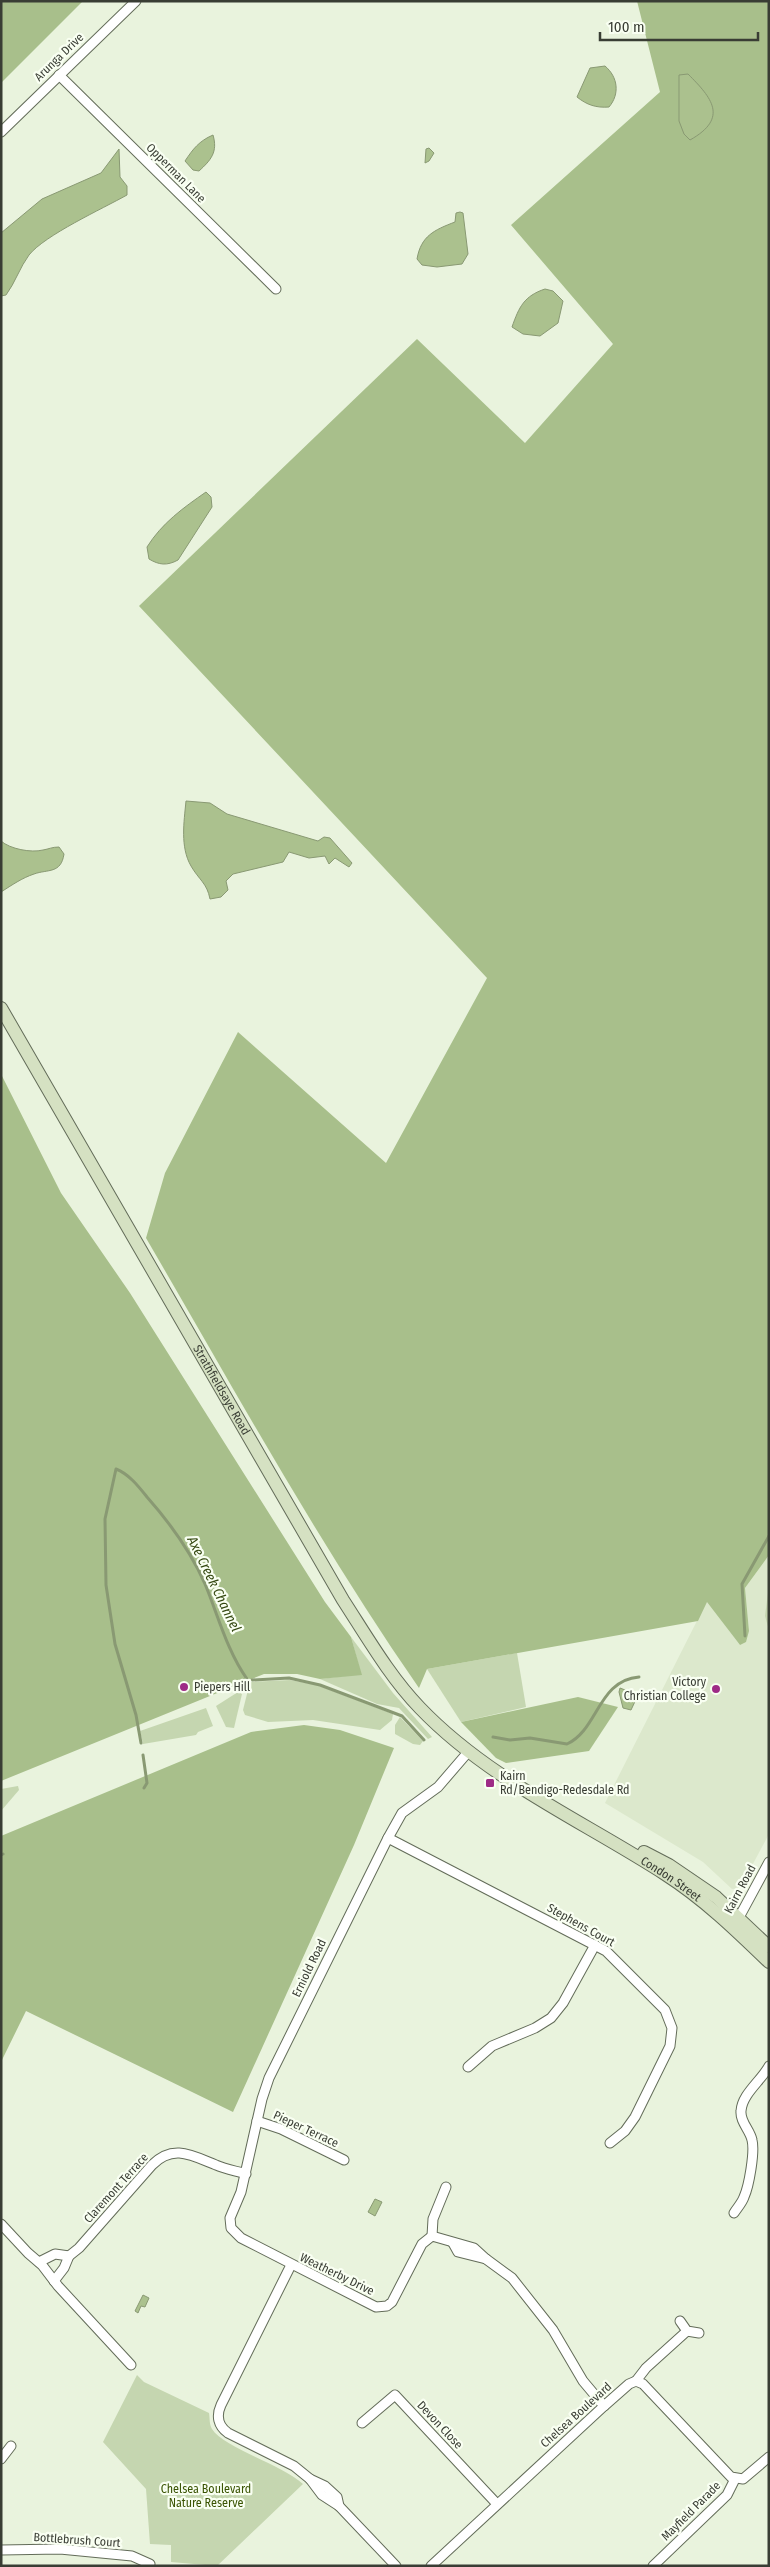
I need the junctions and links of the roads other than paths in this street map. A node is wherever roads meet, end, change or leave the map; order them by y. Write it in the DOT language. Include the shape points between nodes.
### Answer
graph roads {
  1 [pos="136,1"];
  2 [pos="59,74"];
  3 [pos="1,132"];
  4 [pos="276,289"];
  5 [pos="1,1008"];
  6 [pos="469,1751"];
  7 [pos="388,1838"];
  8 [pos="769,1862"];
  9 [pos="736,1923"];
  10 [pos="594,1944"];
  11 [pos="769,1947"];
  12 [pos="769,1962"];
  13 [pos="769,2066"];
  14 [pos="468,2067"];
  15 [pos="257,2121"];
  16 [pos="610,2142"];
  17 [pos="344,2160"];
  18 [pos="246,2174"];
  19 [pos="448,2185"];
  20 [pos="734,2213"];
  21 [pos="1,2224"];
  22 [pos="231,2228"];
  23 [pos="432,2236"];
  24 [pos="69,2256"];
  25 [pos="39,2262"];
  26 [pos="291,2265"];
  27 [pos="54,2281"];
  28 [pos="680,2321"];
  29 [pos="687,2330"];
  30 [pos="699,2333"];
  31 [pos="130,2365"];
  32 [pos="636,2381"];
  33 [pos="604,2406"];
  34 [pos="362,2423"];
  35 [pos="11,2446"];
  36 [pos="769,2457"];
  37 [pos="1,2459"];
  38 [pos="735,2479"];
  39 [pos="497,2504"];
  40 [pos="1,2550"];
  41 [pos="150,2564"];
  42 [pos="396,2566"];
  43 [pos="431,2566"];
  44 [pos="653,2566"];
  1 -- 2 [label="street, Arunga Drive"];
  2 -- 3 [label="street, Arunga Drive"];
  2 -- 4 [label="street, Opperman Lane"];
  5 -- 6 [label="main road, Strathfieldsaye Road" via="368,1639 420,1708"];
  6 -- 7 [label="street, Erniold Road" via="438,1787 402,1813"];
  6 -- 9 [label="main road, Condon Street" via="509,1780 678,1883"];
  7 -- 10 [label="street, Stephens Court"];
  7 -- 15 [label="street, Erniold Road" via="269,2078"];
  8 -- 9 [label="street, Kairn Road"];
  9 -- 11 [label="main road, Condon Street"];
  9 -- 12 [label="main road, Condon Street"];
  10 -- 14 [label="street" via="564,2003 551,2018 492,2046"];
  10 -- 16 [label="street, Stephens Court" via="618,1961 664,2010 672,2028 670,2046 635,2117"];
  13 -- 20 [label="street" via="742,2108 741,2116 753,2150 745,2196"];
  15 -- 17 [label="street, Pieper Terrace" via="281,2129"];
  15 -- 18 [label="street, Erniold Road"];
  18 -- 22 [label="street, Erniold Road" via="242,2192 231,2213"];
  18 -- 24 [label="street, Claremont Terrace" via="187,2153 175,2152 164,2156 152,2165"];
  19 -- 23 [label="street" via="433,2219"];
  21 -- 25 [label="street"];
  22 -- 26 [label="street, Weatherby Drive" via="241,2238"];
  23 -- 26 [label="street, Weatherby Drive" via="422,2244 392,2302 382,2307 369,2304"];
  23 -- 33 [label="street" via="453,2243 458,2252 486,2259 506,2272 553,2330 583,2381"];
  24 -- 25 [label="street" via="55,2254"];
  24 -- 27 [label="street, Claremont Terrace"];
  25 -- 27 [label="street"];
  26 -- 42 [label="street" via="221,2405 218,2419 228,2433 294,2466 330,2490 337,2497 339,2506"];
  27 -- 31 [label="street"];
  28 -- 29 [label="street"];
  29 -- 30 [label="street"];
  29 -- 32 [label="street, Chelsea Boulevard"];
  32 -- 33 [label="street, Chelsea Boulevard"];
  32 -- 38 [label="street" via="643,2384"];
  33 -- 39 [label="street, Chelsea Boulevard"];
  34 -- 39 [label="street, Devon Close" via="395,2395"];
  35 -- 37 [label="street"];
  36 -- 38 [label="street, Mayfield Parade" via="748,2476"];
  38 -- 44 [label="street, Mayfield Parade" via="727,2495"];
  39 -- 43 [label="street, Chelsea Boulevard"];
  40 -- 41 [label="street, Bottlebrush Court" via="60,2548 132,2556"];
}
